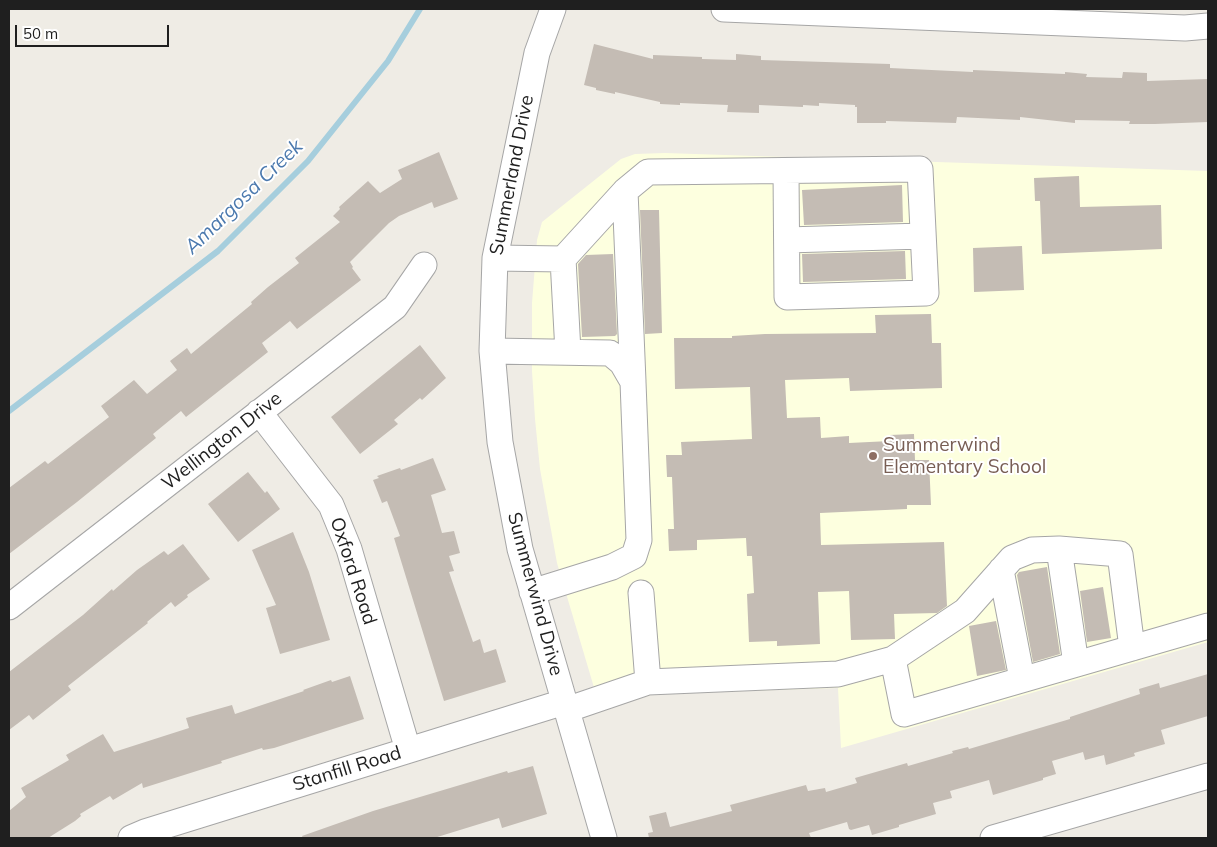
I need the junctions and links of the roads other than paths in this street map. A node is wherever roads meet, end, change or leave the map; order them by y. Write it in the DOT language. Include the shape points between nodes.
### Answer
graph roads {
  1 [pos="553,9"];
  2 [pos="724,9"];
  3 [pos="926,13"];
  4 [pos="1193,21"];
  5 [pos="786,171"];
  6 [pos="625,191"];
  7 [pos="923,236"];
  8 [pos="787,240"];
  9 [pos="494,258"];
  10 [pos="563,259"];
  11 [pos="424,265"];
  12 [pos="491,348"];
  13 [pos="568,352"];
  14 [pos="633,382"];
  15 [pos="259,412"];
  16 [pos="1059,549"];
  17 [pos="1001,570"];
  18 [pos="532,592"];
  19 [pos="641,593"];
  20 [pos="9,607"];
  21 [pos="1208,626"];
  22 [pos="1132,648"];
  23 [pos="893,659"];
  24 [pos="1076,664"];
  25 [pos="1022,680"];
  26 [pos="648,682"];
  27 [pos="565,706"];
  28 [pos="408,750"];
  29 [pos="1208,776"];
  30 [pos="1000,837"];
  31 [pos="131,838"];
  32 [pos="604,838"];
  1 -- 9 [label="street, Summerland Drive" via="537,54"];
  2 -- 3 [label="street"];
  3 -- 4 [label="street"];
  5 -- 6 [label="street" via="648,172"];
  5 -- 7 [label="street" via="920,169"];
  5 -- 8 [label="street"];
  6 -- 10 [label="street"];
  6 -- 14 [label="street"];
  7 -- 8 [label="street"];
  7 -- 8 [label="street" via="926,293 788,297"];
  9 -- 10 [label="street"];
  9 -- 12 [label="street, Summerland Drive"];
  10 -- 13 [label="street"];
  11 -- 15 [label="street, Wellington Drive" via="396,307"];
  12 -- 13 [label="street"];
  12 -- 18 [label="street, Summerwind Drive" via="500,442 520,549"];
  13 -- 14 [label="street" via="610,353 622,363"];
  14 -- 18 [label="street" via="639,540 634,556 612,567"];
  15 -- 20 [label="street, Wellington Drive"];
  15 -- 28 [label="street, Oxford Road" via="331,505 349,549"];
  16 -- 17 [label="street, Stanfill Road" via="1032,550 1012,558"];
  16 -- 22 [label="street, Stanfill Road" via="1120,554"];
  16 -- 24 [label="street"];
  17 -- 23 [label="street, Stanfill Road" via="965,611"];
  17 -- 25 [label="street"];
  18 -- 27 [label="street, Summerwind Drive"];
  19 -- 26 [label="street"];
  21 -- 22 [label="street"];
  22 -- 24 [label="street"];
  23 -- 25 [label="street" via="904,714"];
  23 -- 26 [label="street, Stanfill Road" via="838,674"];
  24 -- 25 [label="street"];
  26 -- 27 [label="street, Stanfill Road"];
  27 -- 28 [label="street, Stanfill Road"];
  27 -- 32 [label="street, Summerwind Drive"];
  28 -- 31 [label="street, Stanfill Road"];
  29 -- 30 [label="street"];
}
